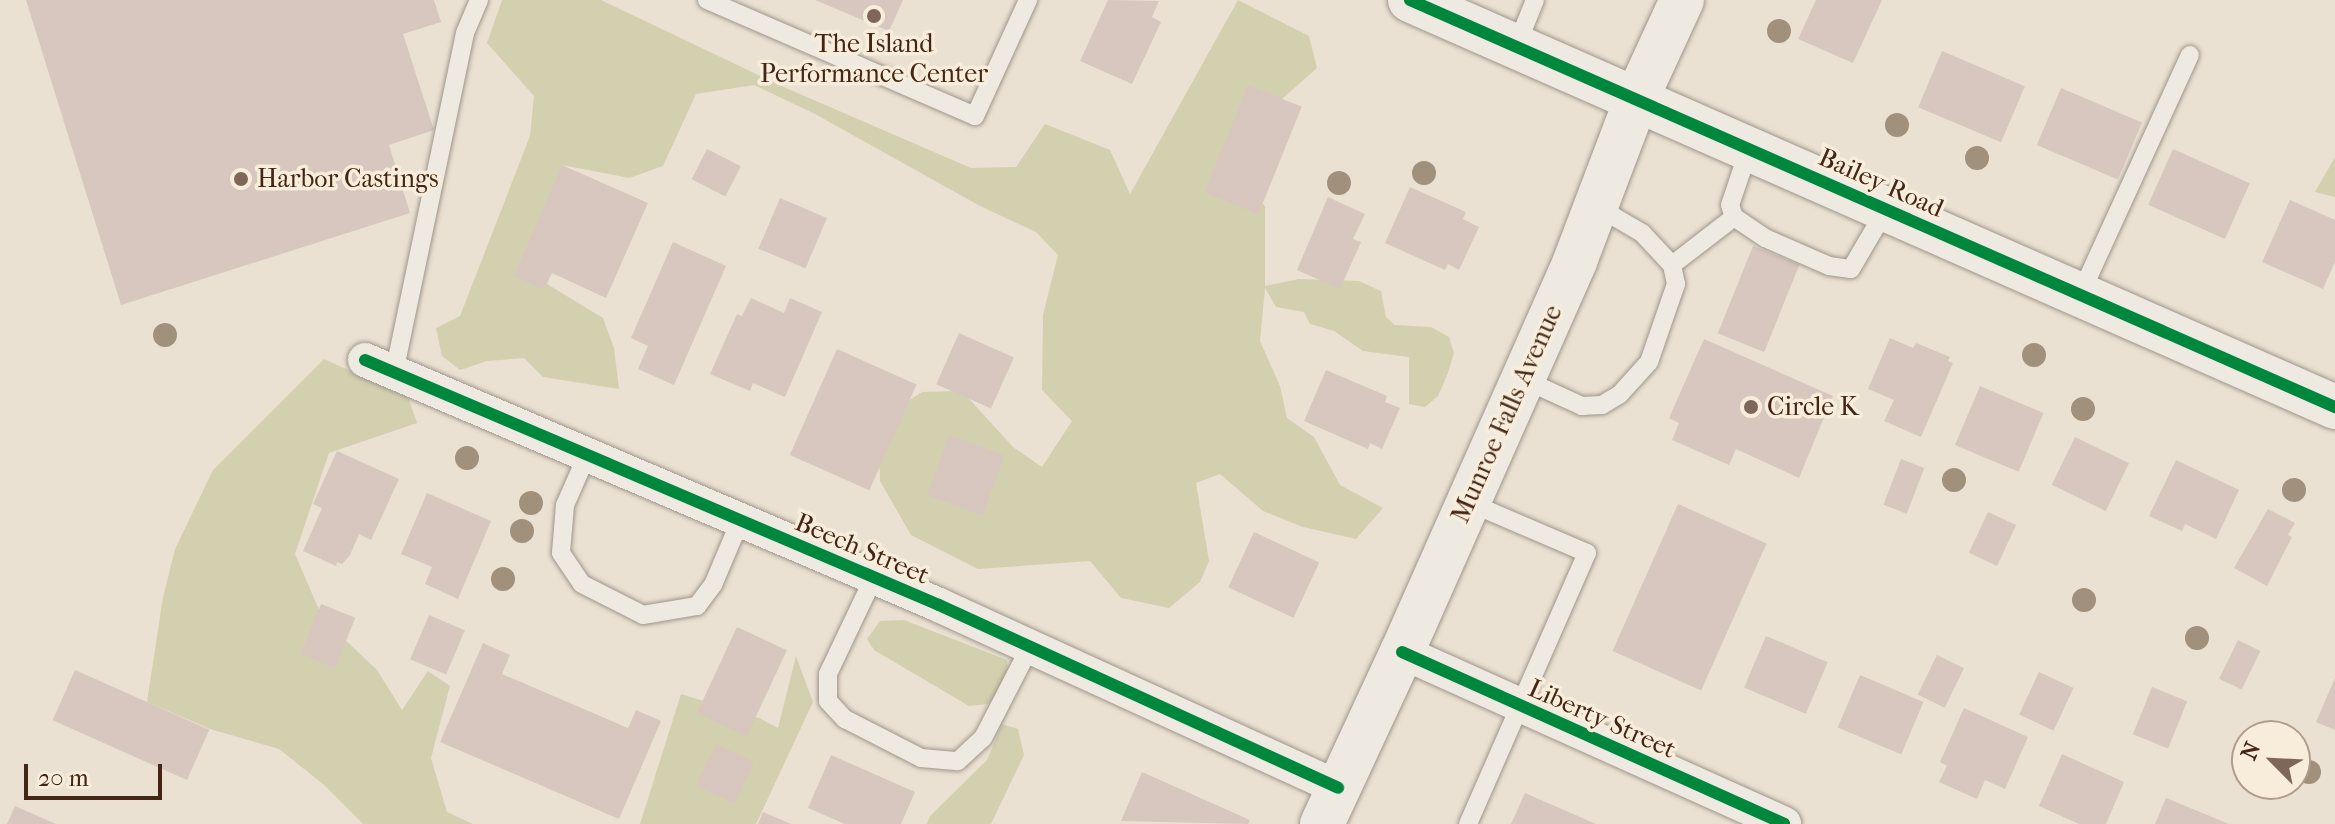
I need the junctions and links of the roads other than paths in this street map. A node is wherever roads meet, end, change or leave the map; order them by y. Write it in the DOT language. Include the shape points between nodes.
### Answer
graph roads {
  1 [pos="479,0"];
  2 [pos="707,0"];
  3 [pos="1028,0"];
  4 [pos="1535,0"];
  5 [pos="1682,0"];
  6 [pos="1418,2"];
  7 [pos="1516,47"];
  8 [pos="2190,55"];
  9 [pos="1636,100"];
  10 [pos="1749,149"];
  11 [pos="1596,206"];
  12 [pos="1886,209"];
  13 [pos="1734,217"];
  14 [pos="1672,265"];
  15 [pos="2080,295"];
  16 [pos="379,366"];
  17 [pos="1523,379"];
  18 [pos="2335,407"];
  19 [pos="587,455"];
  20 [pos="1468,502"];
  21 [pos="740,521"];
  22 [pos="874,577"];
  23 [pos="1030,647"];
  24 [pos="1402,652"];
  25 [pos="1520,706"];
  26 [pos="1330,806"];
  27 [pos="1468,824"];
  28 [pos="1784,824"];
  1 -- 16 [label="lane" via="465,33"];
  2 -- 3 [label="lane" via="975,116"];
  4 -- 7 [label="lane"];
  5 -- 9 [label="street, Munroe Falls Avenue"];
  6 -- 7 [label="street, Bailey Road"];
  7 -- 9 [label="street, Bailey Road"];
  8 -- 15 [label="lane"];
  9 -- 10 [label="street, Bailey Road"];
  9 -- 11 [label="street, Munroe Falls Avenue"];
  10 -- 12 [label="street, Bailey Road"];
  10 -- 13 [label="lane" via="1730,205"];
  11 -- 14 [label="lane" via="1642,233"];
  11 -- 17 [label="street, Munroe Falls Avenue"];
  12 -- 13 [label="lane" via="1851,269 1765,238"];
  12 -- 15 [label="street, Bailey Road"];
  13 -- 14 [label="lane"];
  14 -- 17 [label="lane" via="1676,284 1649,362 1620,394 1602,405 1582,406"];
  15 -- 18 [label="street, Bailey Road"];
  16 -- 19 [label="street, Beech Street"];
  17 -- 20 [label="street, Munroe Falls Avenue"];
  19 -- 21 [label="street, Beech Street"];
  19 -- 21 [label="lane" via="565,505 561,553 582,584 643,615 697,606 713,585"];
  20 -- 24 [label="street, Munroe Falls Avenue"];
  20 -- 25 [label="lane" via="1587,553"];
  21 -- 22 [label="street, Beech Street"];
  22 -- 23 [label="street, Beech Street"];
  22 -- 23 [label="lane" via="828,674 828,701 845,719 921,758 958,761 983,738"];
  23 -- 26 [label="street, Beech Street"];
  24 -- 25 [label="street, Liberty Street"];
  24 -- 26 [label="street, Munroe Falls Avenue"];
  25 -- 27 [label="lane"];
  25 -- 28 [label="street, Liberty Street"];
}
